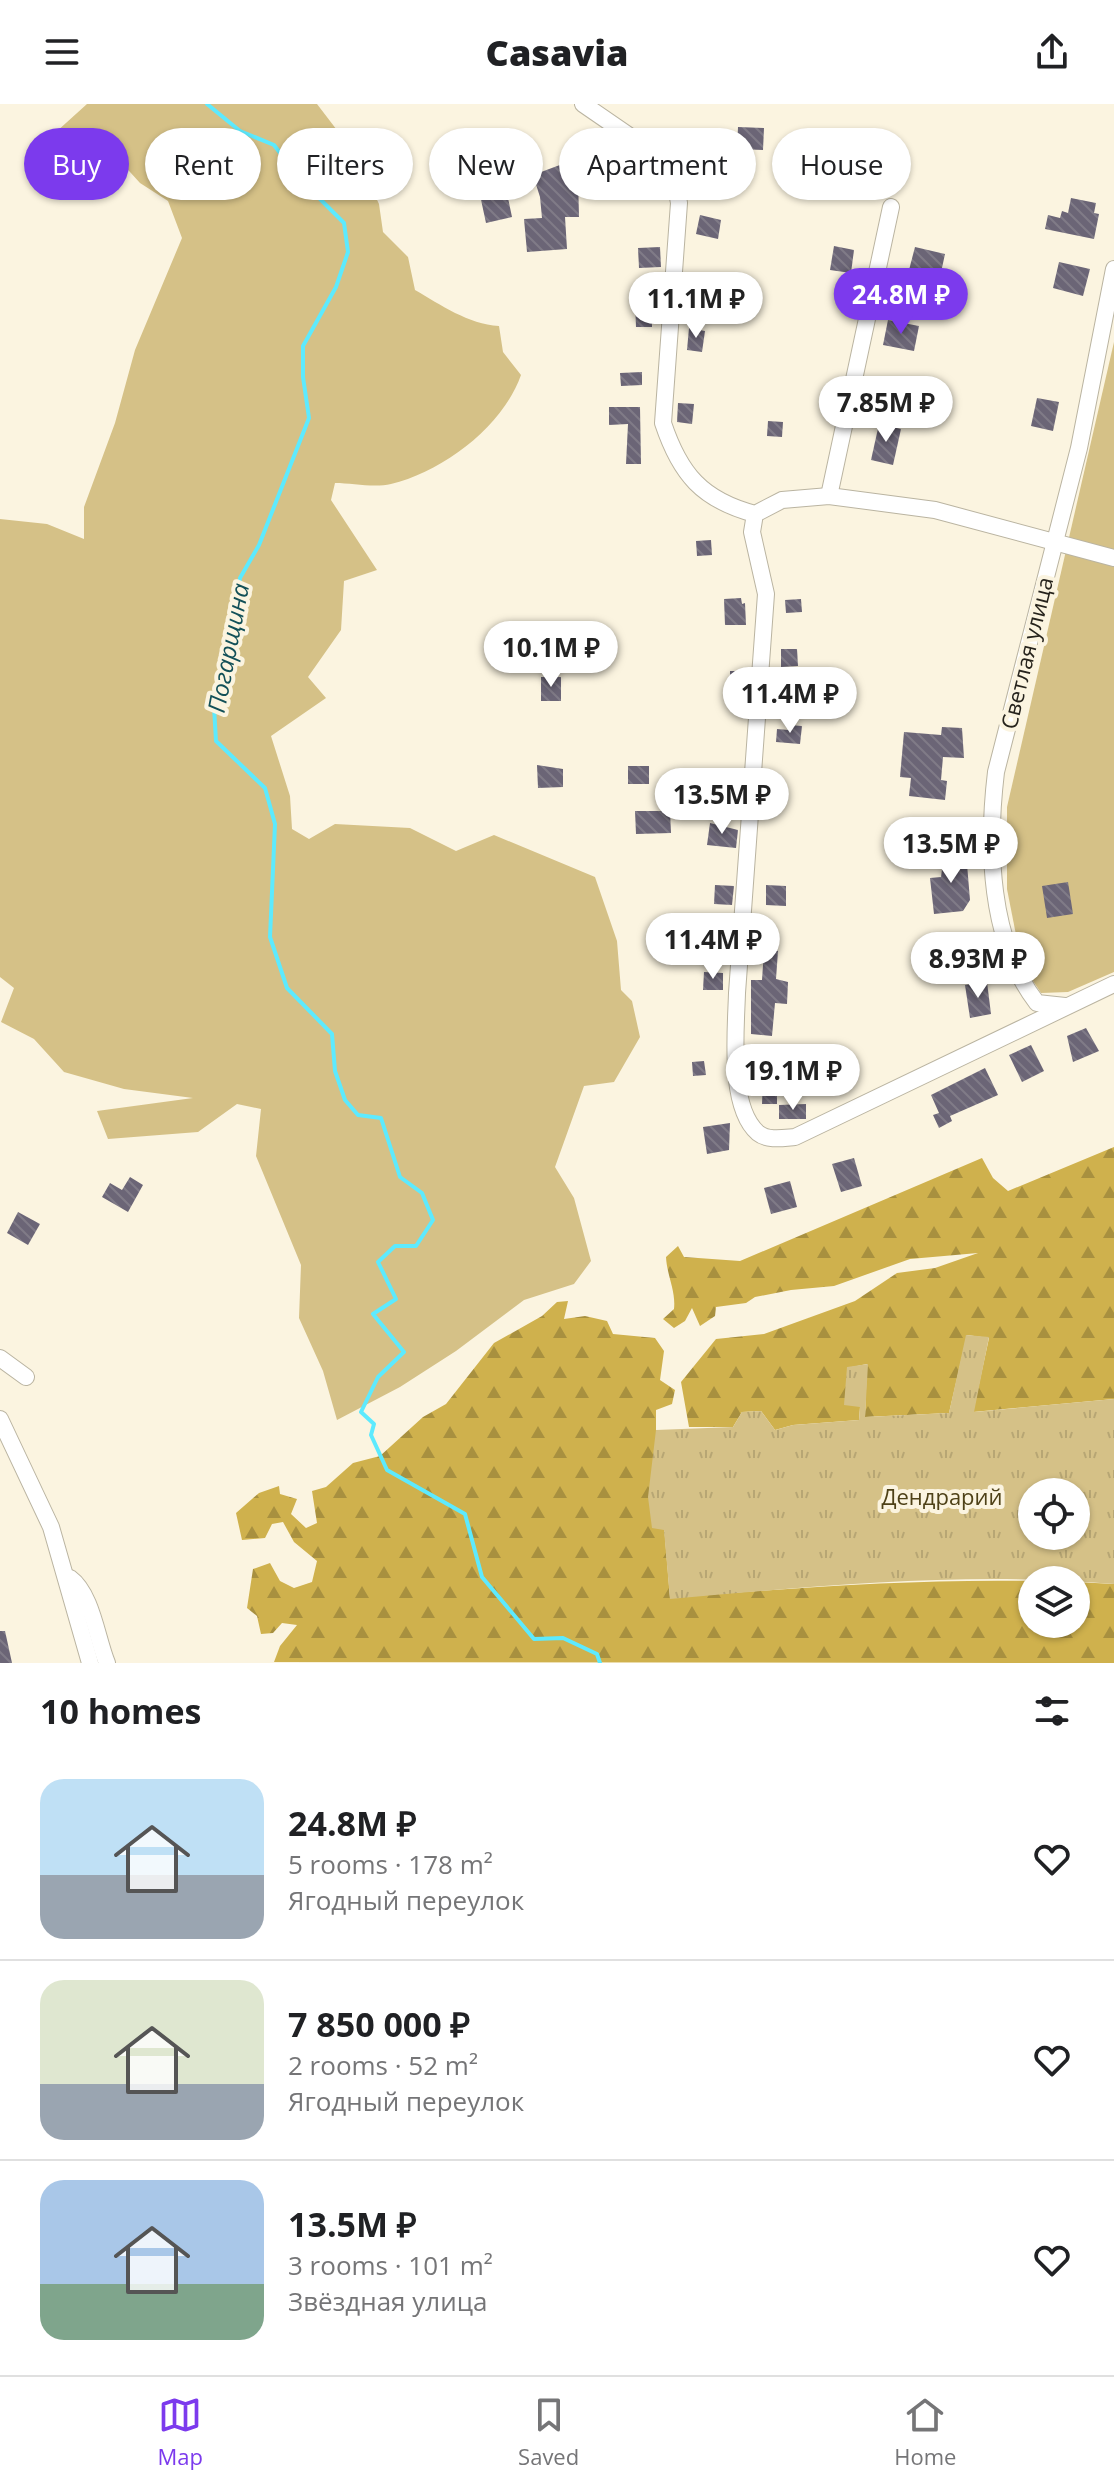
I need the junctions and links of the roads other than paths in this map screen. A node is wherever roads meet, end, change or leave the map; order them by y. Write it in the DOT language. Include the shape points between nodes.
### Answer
graph roads {
  1 [pos="583,104"];
  2 [pos="891,207"];
  3 [pos="1114,269"];
  4 [pos="829,496"];
  5 [pos="755,514"];
  6 [pos="1055,543"];
  7 [pos="1114,558"];
  8 [pos="1114,984"];
  9 [pos="1066,1006"];
  10 [pos="0,1358"];
  11 [pos="26,1377"];
  12 [pos="0,1419"];
  13 [pos="0,1459"];
  14 [pos="21,1462"];
  15 [pos="64,1573"];
  16 [pos="90,1663"];
  17 [pos="107,1663"];
  1 -- 5 [label="street" via="660,157 674,175 679,203 663,423 672,450 701,491 726,506"];
  2 -- 4 [label="street"];
  3 -- 6 [label="street, Светлая улица"];
  4 -- 5 [label="street" via="782,500"];
  4 -- 6 [label="street" via="935,510"];
  5 -- 9 [label="street" via="752,532 766,594 737,993 736,1050 745,1116 760,1135 795,1137"];
  6 -- 7 [label="street"];
  6 -- 9 [label="street, Светлая улица" via="996,772 990,818 998,910 1018,979 1037,1003"];
  8 -- 9 [label="street"];
  10 -- 11 [label="street"];
  12 -- 14 [label="street"];
  13 -- 14 [label="street"];
  14 -- 15 [label="street" via="51,1527"];
  15 -- 16 [label="street"];
  15 -- 17 [label="street" via="77,1582"];
}
